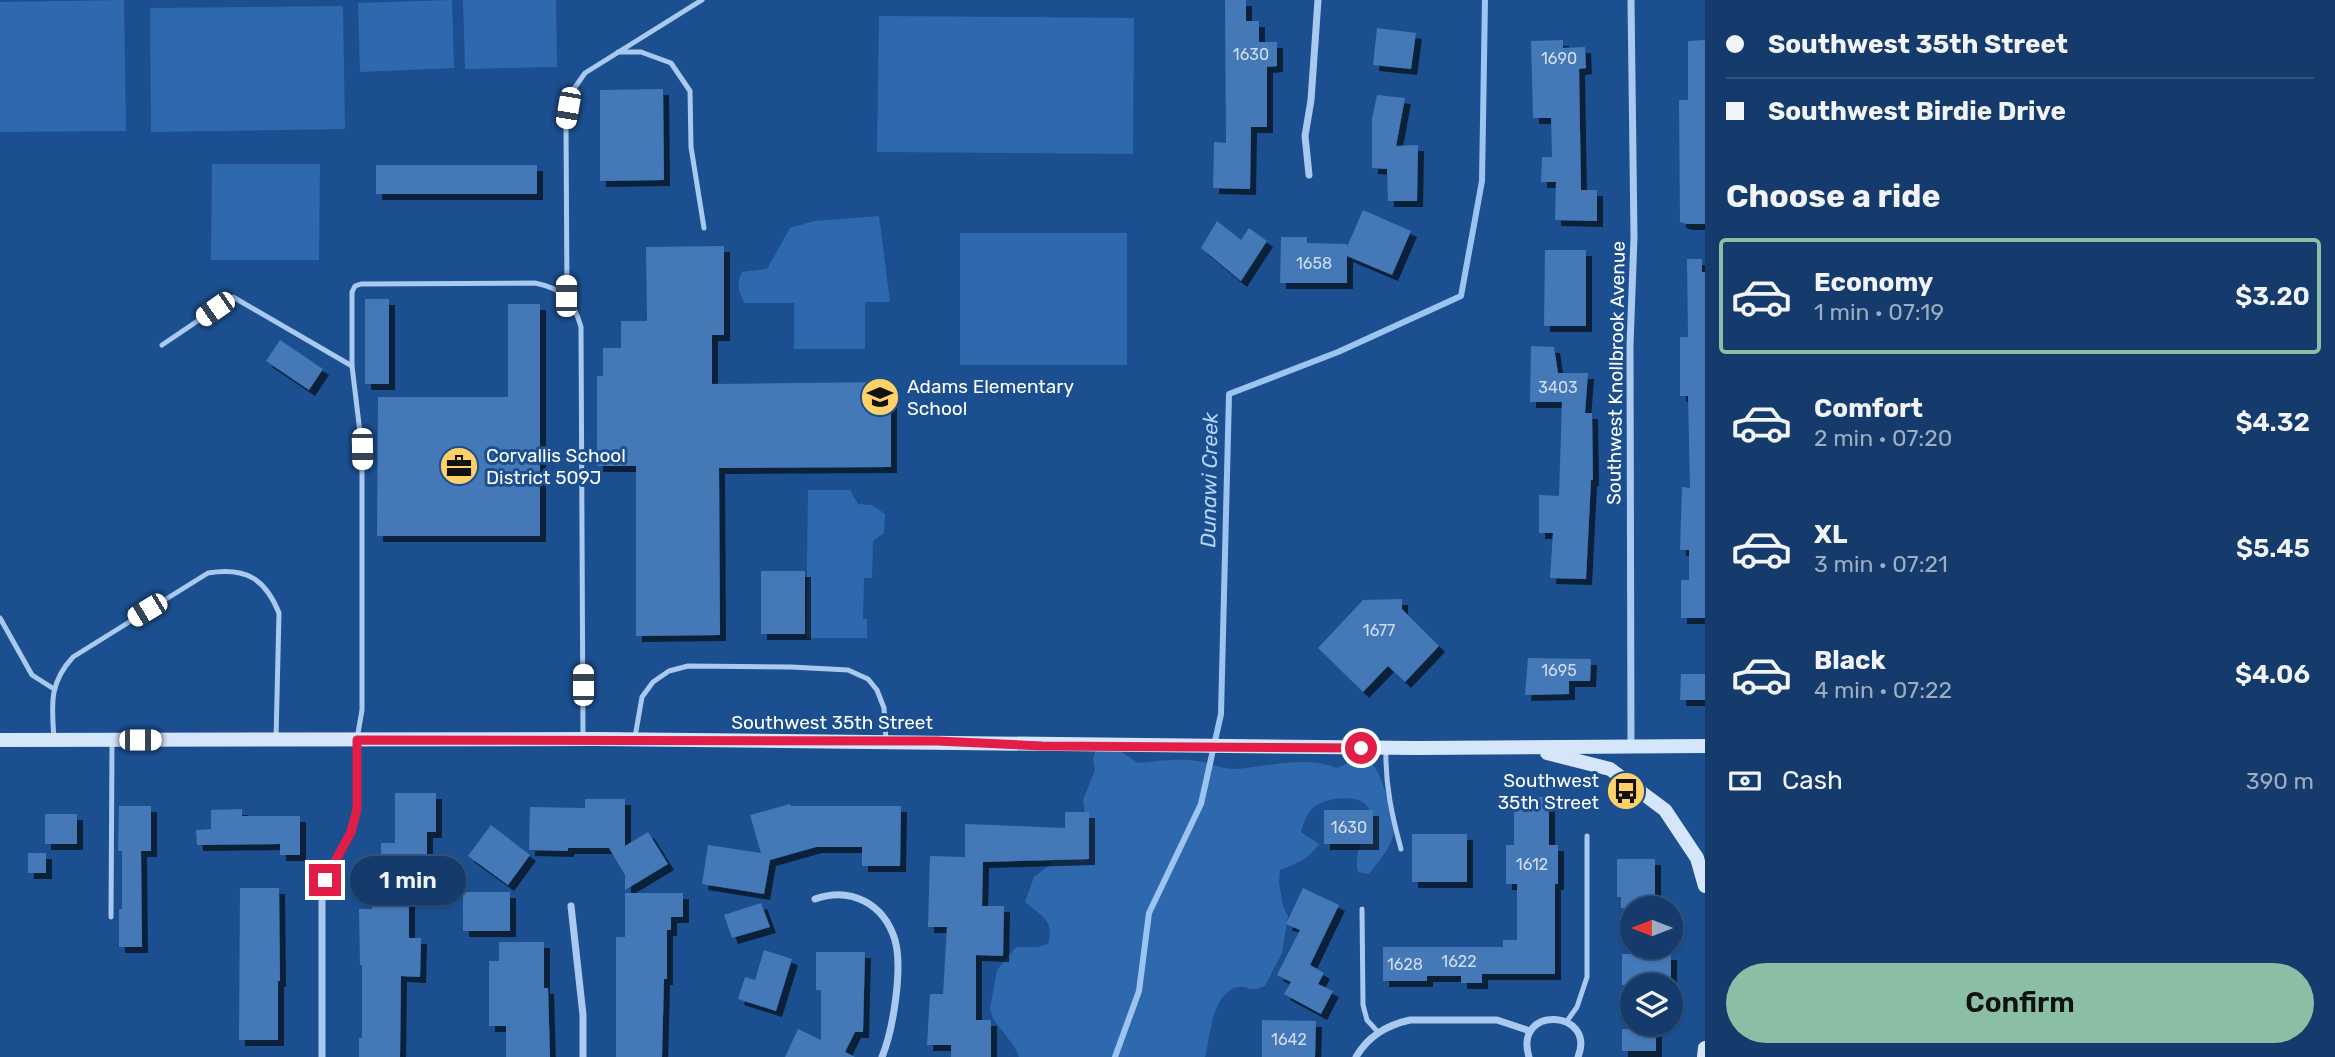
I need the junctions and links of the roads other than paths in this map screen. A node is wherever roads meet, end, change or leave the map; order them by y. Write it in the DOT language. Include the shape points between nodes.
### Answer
graph roads {
  1 [pos="702,0"];
  2 [pos="1318,0"];
  3 [pos="1631,0"];
  4 [pos="618,52"];
  5 [pos="1309,175"];
  6 [pos="704,228"];
  7 [pos="566,296"];
  8 [pos="162,345"];
  9 [pos="352,366"];
  10 [pos="0,618"];
  11 [pos="54,690"];
  12 [pos="583,739"];
  13 [pos="634,739"];
  14 [pos="0,740"];
  15 [pos="54,740"];
  16 [pos="113,740"];
  17 [pos="276,740"];
  18 [pos="357,740"];
  19 [pos="886,741"];
  20 [pos="1705,746"];
  21 [pos="1631,747"];
  22 [pos="1386,748"];
  23 [pos="1529,748"];
  24 [pos="1587,836"];
  25 [pos="1401,849"];
  26 [pos="1705,886"];
  27 [pos="816,899"];
  28 [pos="571,906"];
  29 [pos="1362,909"];
  30 [pos="111,917"];
  31 [pos="1567,1021"];
  32 [pos="1530,1031"];
  33 [pos="1378,1032"];
  34 [pos="1705,1048"];
  35 [pos="322,1057"];
  36 [pos="583,1057"];
  37 [pos="882,1057"];
  38 [pos="1356,1057"];
  39 [pos="1529,1057"];
  40 [pos="1578,1057"];
  41 [pos="1704,1057"];
  1 -- 4 [label="lane"];
  2 -- 5 [label="street" via="1305,136"];
  3 -- 21 [label="street, Southwest Knollbrook Avenue"];
  4 -- 6 [label="lane" via="641,52 671,63 690,91 691,146"];
  4 -- 7 [label="lane" via="585,73 571,93 566,123"];
  7 -- 9 [label="lane" via="552,286 535,283 361,284 352,292"];
  7 -- 12 [label="lane" via="582,327"];
  8 -- 9 [label="lane" via="233,297"];
  9 -- 18 [label="lane" via="363,493 362,710"];
  10 -- 11 [label="lane" via="32,675"];
  11 -- 15 [label="lane"];
  11 -- 17 [label="lane" via="72,657 208,573 238,571 265,586 279,613"];
  12 -- 13 [label="street, Southwest 35th Street"];
  12 -- 18 [label="street, Southwest 35th Street"];
  13 -- 19 [label="street, Southwest 35th Street"];
  13 -- 19 [label="lane" via="642,697 653,681 688,666 848,670 868,679 877,690 884,708"];
  14 -- 15 [label="street, Southwest 35th Street"];
  15 -- 16 [label="street, Southwest 35th Street"];
  16 -- 17 [label="street, Southwest 35th Street"];
  16 -- 30 [label="lane"];
  17 -- 18 [label="street, Southwest 35th Street"];
  18 -- 35 [label="street" via="357,809 323,895"];
  19 -- 22 [label="street, Southwest 35th Street"];
  20 -- 21 [label="street, Southwest 35th Street"];
  21 -- 23 [label="street, Southwest 35th Street"];
  22 -- 23 [label="street, Southwest 35th Street"];
  22 -- 25 [label="lane" via="1385,772"];
  23 -- 26 [label="street" via="1610,769 1665,810 1697,858"];
  24 -- 31 [label="lane" via="1587,977"];
  27 -- 37 [label="street" via="845,894 863,898 887,921 895,940 895,1007"];
  28 -- 36 [label="street"];
  29 -- 33 [label="lane" via="1363,1005 1367,1020"];
  31 -- 32 [label="street" via="1550,1018"];
  31 -- 40 [label="street" via="1579,1035"];
  32 -- 33 [label="street" via="1497,1020 1410,1020"];
  32 -- 39 [label="street"];
  33 -- 38 [label="street"];
  34 -- 41 [label="street"];
}
